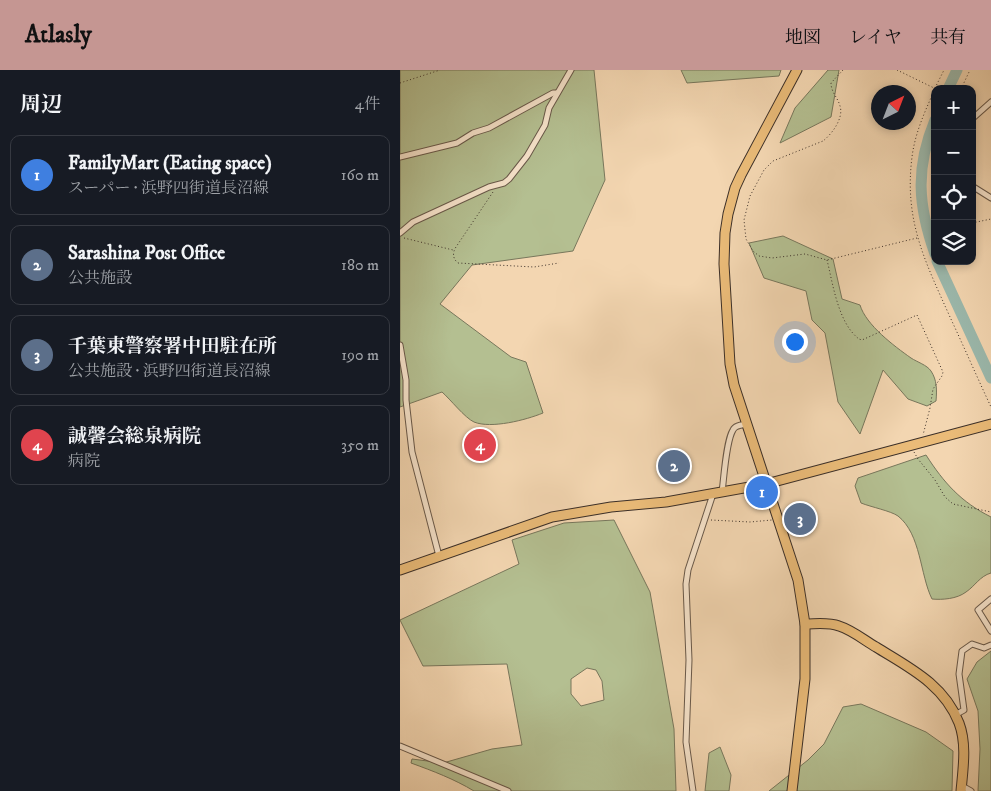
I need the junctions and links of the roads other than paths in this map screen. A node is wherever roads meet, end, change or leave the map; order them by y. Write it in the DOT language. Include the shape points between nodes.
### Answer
graph roads {
  1 [pos="571,70"];
  2 [pos="797,70"];
  3 [pos="557,93"];
  4 [pos="991,102"];
  5 [pos="976,115"];
  6 [pos="400,157"];
  7 [pos="976,189"];
  8 [pos="991,198"];
  9 [pos="400,234"];
  10 [pos="400,345"];
  11 [pos="403,381"];
  12 [pos="747,424"];
  13 [pos="991,424"];
  14 [pos="766,484"];
  15 [pos="718,493"];
  16 [pos="439,556"];
  17 [pos="400,570"];
  18 [pos="991,599"];
  19 [pos="805,624"];
  20 [pos="991,631"];
  21 [pos="991,644"];
  22 [pos="956,715"];
  23 [pos="400,746"];
  24 [pos="962,789"];
  25 [pos="508,791"];
  26 [pos="693,791"];
  27 [pos="792,791"];
  28 [pos="971,791"];
  1 -- 3 [label="street"];
  2 -- 12 [label="main road" via="741,175 725,233 730,364"];
  3 -- 6 [label="street" via="457,143"];
  3 -- 9 [label="street" via="545,125 509,179 412,222"];
  4 -- 5 [label="street"];
  7 -- 8 [label="street"];
  10 -- 11 [label="street"];
  11 -- 16 [label="street" via="412,452"];
  12 -- 14 [label="main road"];
  12 -- 15 [label="street" via="732,431"];
  13 -- 14 [label="main road"];
  14 -- 15 [label="main road"];
  14 -- 19 [label="main road" via="798,580"];
  15 -- 16 [label="main road" via="568,513 536,521"];
  15 -- 26 [label="street" via="705,519 686,584 689,660 686,742"];
  16 -- 17 [label="main road"];
  18 -- 20 [label="street" via="978,610"];
  19 -- 22 [label="main road" via="827,623 846,629 930,682"];
  19 -- 27 [label="main road" via="804,679"];
  21 -- 22 [label="street" via="984,648 972,644 962,651 959,674 964,710"];
  22 -- 24 [label="main road" via="963,744"];
  23 -- 25 [label="street"];
  24 -- 28 [label="street"];
}
